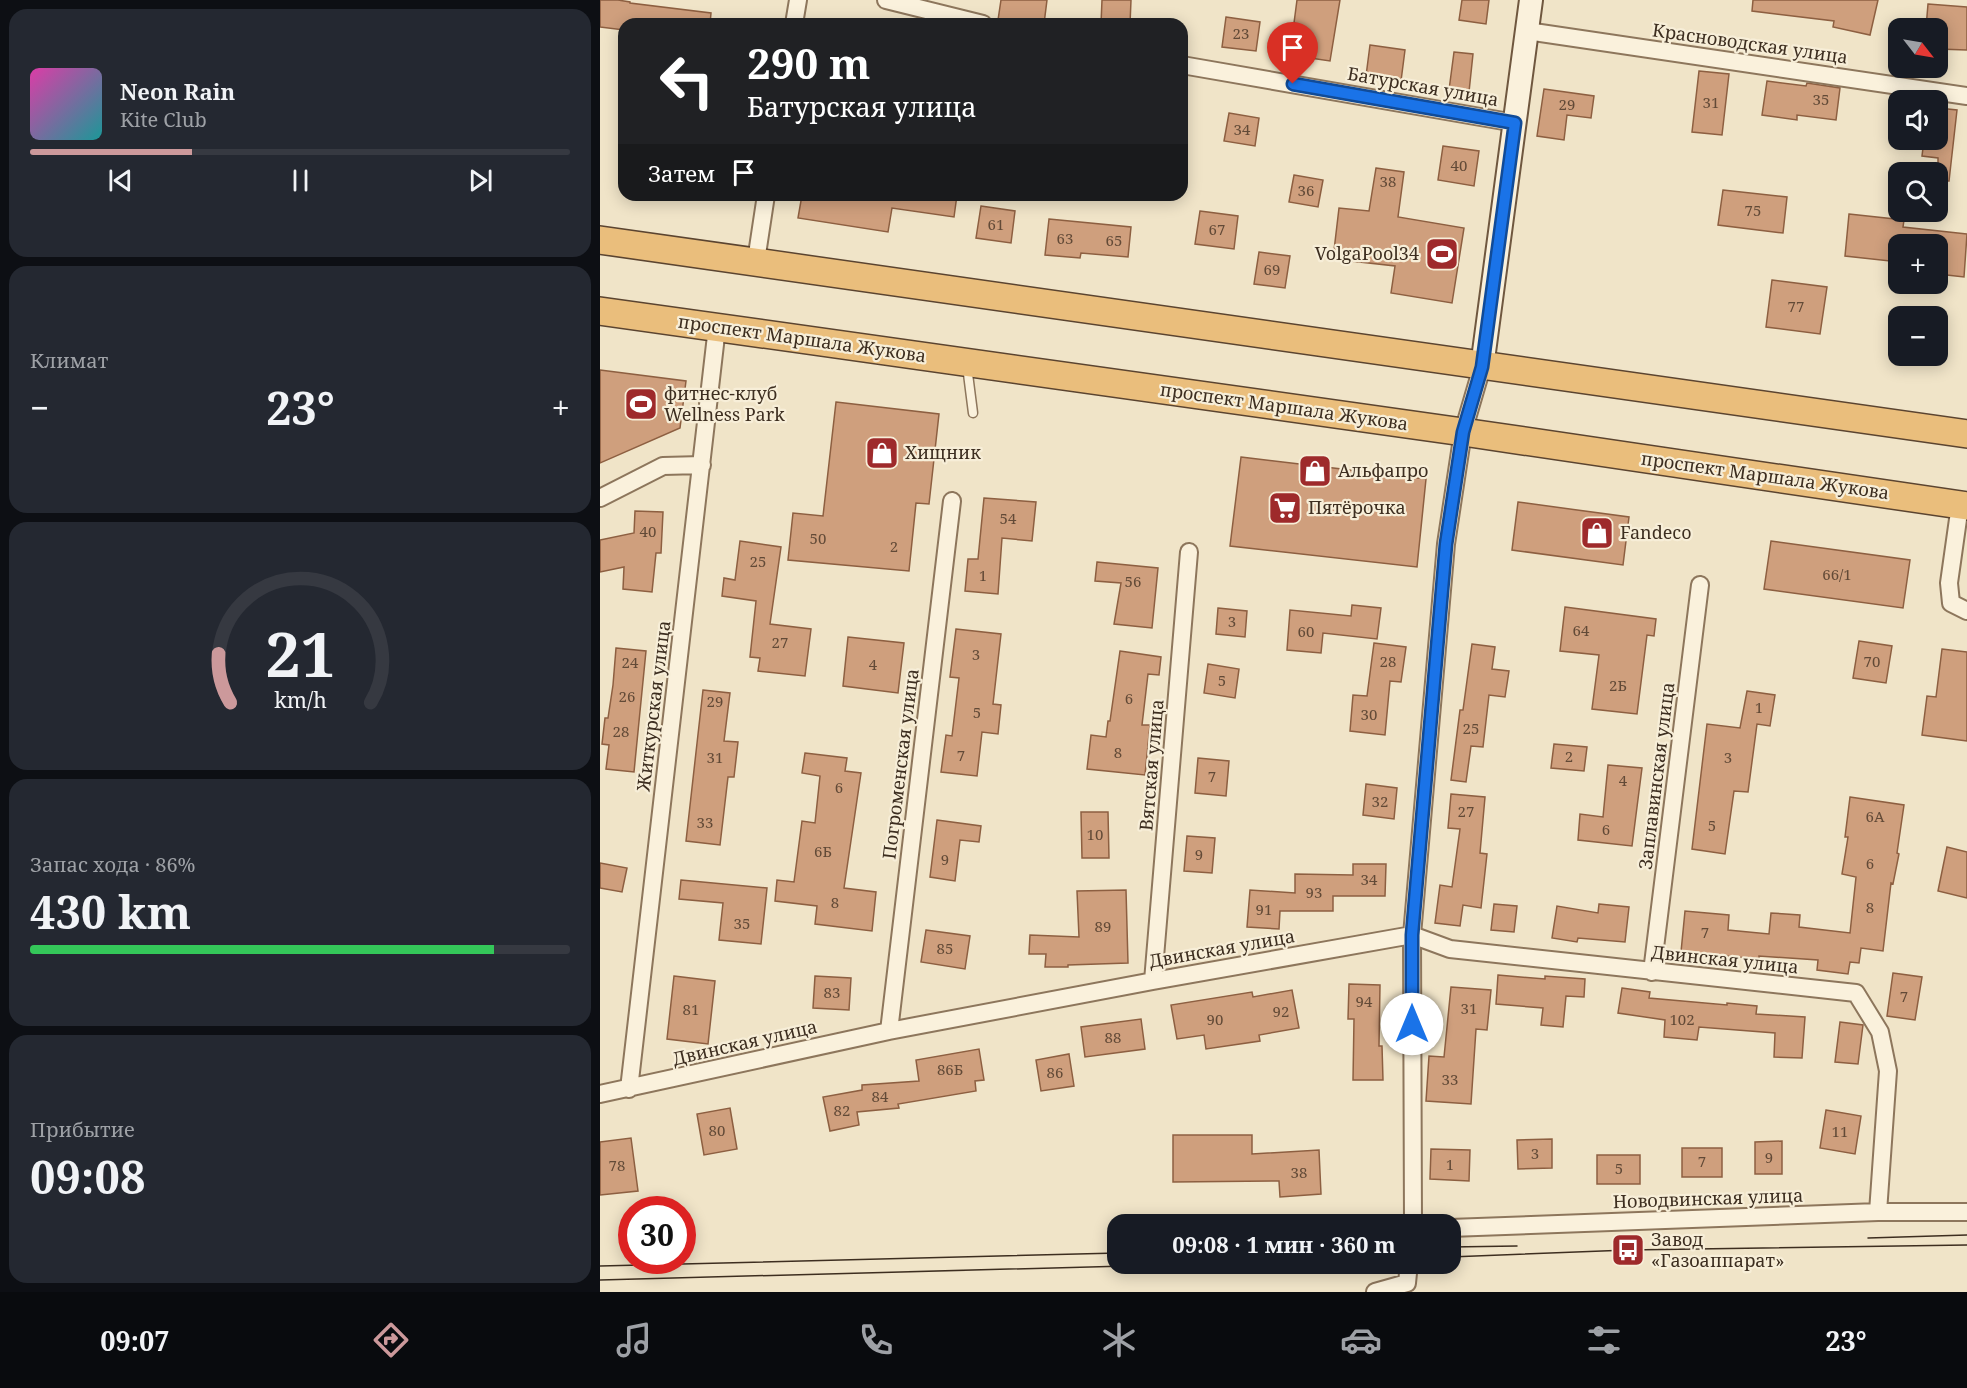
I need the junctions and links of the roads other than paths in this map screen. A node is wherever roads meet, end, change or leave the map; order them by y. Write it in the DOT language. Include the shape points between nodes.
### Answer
graph roads {
  1 [pos="798,0"];
  2 [pos="886,0"];
  3 [pos="1531,0"];
  4 [pos="795,18"];
  5 [pos="959,18"];
  6 [pos="1527,31"];
  7 [pos="1188,66"];
  8 [pos="1967,96"];
  9 [pos="1515,123"];
  10 [pos="765,201"];
  11 [pos="600,240"];
  12 [pos="756,261"];
  13 [pos="600,311"];
  14 [pos="717,327"];
  15 [pos="967,362"];
  16 [pos="1482,367"];
  17 [pos="973,413"];
  18 [pos="1463,432"];
  19 [pos="1967,434"];
  20 [pos="702,465"];
  21 [pos="600,498"];
  22 [pos="952,501"];
  23 [pos="1963,506"];
  24 [pos="1189,552"];
  25 [pos="1700,585"];
  26 [pos="1967,611"];
  27 [pos="1412,935"];
  28 [pos="1652,972"];
  29 [pos="1153,981"];
  30 [pos="889,1031"];
  31 [pos="630,1089"];
  32 [pos="600,1094"];
  33 [pos="1878,1212"];
  34 [pos="1967,1212"];
  35 [pos="1413,1214"];
  36 [pos="1461,1228"];
  37 [pos="1408,1274"];
  38 [pos="1375,1292"];
  1 -- 4 [label="street"];
  2 -- 5 [label="street"];
  3 -- 6 [label="main road"];
  6 -- 8 [label="street, Красноводская улица"];
  6 -- 9 [label="main road"];
  7 -- 9 [label="street, Батурская улица"];
  9 -- 16 [label="main road"];
  10 -- 12 [label="street"];
  11 -- 12 [label="highway"];
  12 -- 16 [label="highway"];
  13 -- 14 [label="highway, проспект Маршала Жукова"];
  14 -- 15 [label="highway, проспект Маршала Жукова"];
  14 -- 20 [label="street, Житкурская улица"];
  15 -- 17 [label="lane"];
  15 -- 18 [label="highway, проспект Маршала Жукова"];
  16 -- 18 [label="street"];
  16 -- 19 [label="highway"];
  18 -- 23 [label="highway, проспект Маршала Жукова"];
  18 -- 27 [label="street" via="1446,544"];
  20 -- 21 [label="street" via="663,466"];
  20 -- 31 [label="street, Житкурская улица"];
  22 -- 30 [label="street, Погроменская улица"];
  23 -- 26 [label="street" via="1949,583 1951,603"];
  24 -- 29 [label="street, Вятская улица"];
  25 -- 28 [label="street, Заплавинская улица"];
  27 -- 28 [label="street, Двинская улица" via="1450,949"];
  27 -- 29 [label="street, Двинская улица"];
  27 -- 35 [label="street"];
  28 -- 33 [label="street, Двинская улица" via="1856,993 1880,1032 1888,1071"];
  29 -- 30 [label="street, Двинская улица"];
  30 -- 31 [label="street, Двинская улица"];
  31 -- 32 [label="street, Двинская улица"];
  33 -- 34 [label="street, Новодвинская улица"];
  33 -- 36 [label="street, Новодвинская улица"];
  37 -- 38 [label="street" via="1407,1283"];
}
